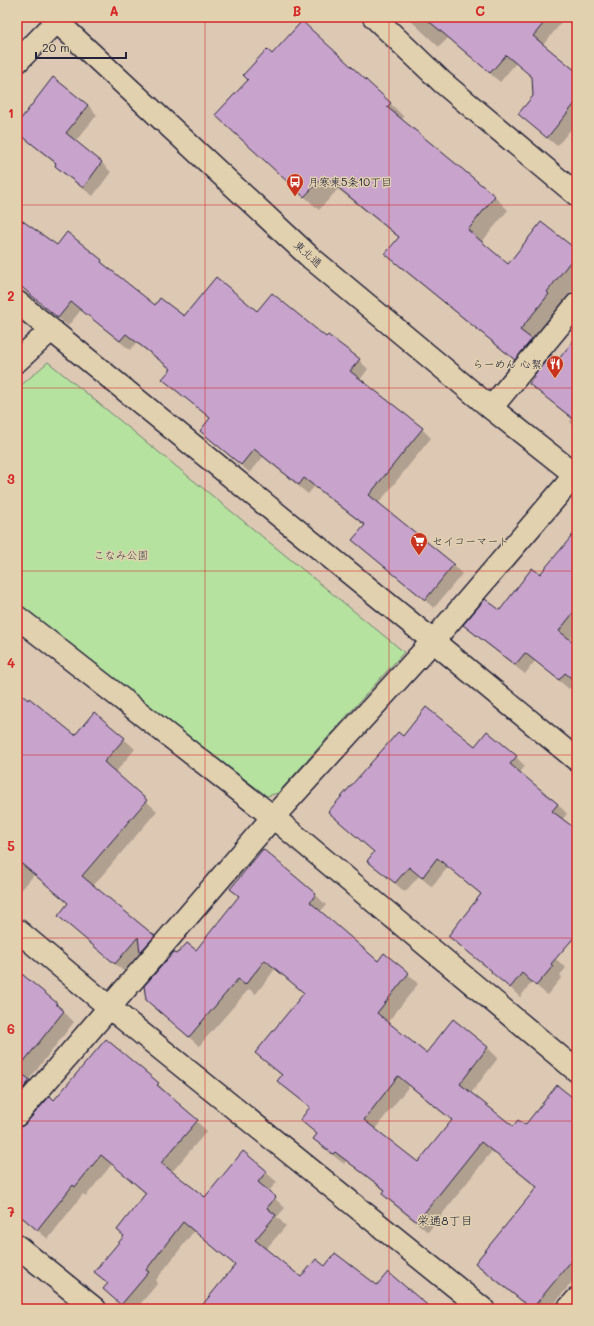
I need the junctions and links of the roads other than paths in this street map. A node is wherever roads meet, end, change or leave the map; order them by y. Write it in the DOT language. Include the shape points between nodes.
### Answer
graph roads {
  1 [pos="374,17"];
  2 [pos="56,19"];
  3 [pos="17,62"];
  4 [pos="577,196"];
  5 [pos="17,302"];
  6 [pos="577,304"];
  7 [pos="51,330"];
  8 [pos="17,361"];
  9 [pos="491,408"];
  10 [pos="576,476"];
  11 [pos="17,616"];
  12 [pos="433,641"];
  13 [pos="577,760"];
  14 [pos="273,817"];
  15 [pos="17,930"];
  16 [pos="109,1007"];
  17 [pos="577,1071"];
  18 [pos="17,1115"];
  19 [pos="17,1246"];
  20 [pos="577,1299"];
  21 [pos="95,1309"];
  22 [pos="483,1309"];
  23 [pos="568,1309"];
  1 -- 4 [label="street" via="442,82"];
  2 -- 3 [label="street"];
  2 -- 9 [label="street, 東北通" via="311,258"];
  5 -- 7 [label="street"];
  6 -- 9 [label="street"];
  7 -- 8 [label="street"];
  7 -- 12 [label="street"];
  9 -- 10 [label="street, 東北通"];
  10 -- 12 [label="street"];
  11 -- 14 [label="street"];
  12 -- 13 [label="street"];
  12 -- 14 [label="street"];
  14 -- 16 [label="street"];
  14 -- 17 [label="street"];
  15 -- 16 [label="street"];
  16 -- 18 [label="street"];
  16 -- 22 [label="street"];
  19 -- 21 [label="street"];
  20 -- 23 [label="street"];
}
